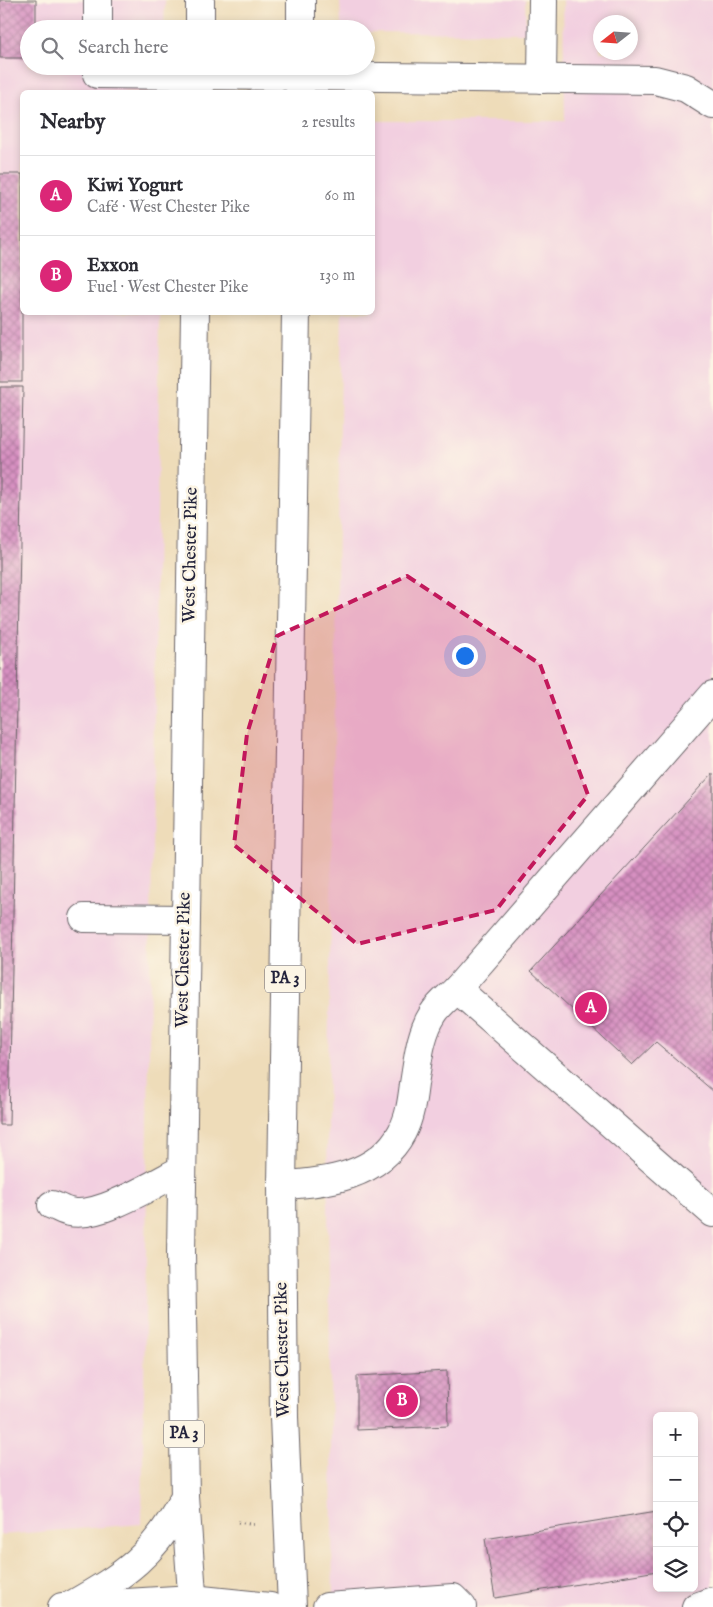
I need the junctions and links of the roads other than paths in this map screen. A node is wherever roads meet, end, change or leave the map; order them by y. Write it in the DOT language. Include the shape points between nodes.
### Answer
graph roads {
  1 [pos="98,0"];
  2 [pos="200,0"];
  3 [pos="301,0"];
  4 [pos="543,0"];
  5 [pos="98,20"];
  6 [pos="200,20"];
  7 [pos="301,20"];
  8 [pos="122,75"];
  9 [pos="199,78"];
  10 [pos="300,79"];
  11 [pos="542,79"];
  12 [pos="713,105"];
  13 [pos="195,315"];
  14 [pos="296,315"];
  15 [pos="713,695"];
  16 [pos="84,918"];
  17 [pos="185,919"];
  18 [pos="457,989"];
  19 [pos="181,1170"];
  20 [pos="282,1185"];
  21 [pos="52,1205"];
  22 [pos="713,1213"];
  23 [pos="186,1497"];
  24 [pos="713,1600"];
  25 [pos="192,1603"];
  26 [pos="70,1606"];
  27 [pos="61,1607"];
  28 [pos="270,1607"];
  29 [pos="292,1607"];
  30 [pos="327,1607"];
  31 [pos="462,1607"];
  32 [pos="696,1607"];
  1 -- 5 [label="main road"];
  2 -- 6 [label="main road"];
  3 -- 7 [label="main road"];
  4 -- 11 [label="main road"];
  8 -- 9 [label="main road"];
  9 -- 10 [label="main road"];
  10 -- 11 [label="main road"];
  11 -- 12 [label="main road" via="666,82 686,88"];
  13 -- 17 [label="main road, West Chester Pike / PA 3"];
  14 -- 20 [label="main road, West Chester Pike / PA 3"];
  15 -- 18 [label="main road"];
  16 -- 17 [label="main road"];
  17 -- 19 [label="main road, West Chester Pike / PA 3"];
  18 -- 20 [label="main road" via="434,1012 424,1030 410,1109 402,1133 386,1152 366,1167 342,1178"];
  18 -- 22 [label="main road"];
  19 -- 21 [label="main road" via="97,1210 72,1213"];
  19 -- 23 [label="main road, West Chester Pike / PA 3"];
  20 -- 29 [label="main road, West Chester Pike / PA 3" via="284,1408"];
  23 -- 25 [label="main road, West Chester Pike / PA 3"];
  23 -- 26 [label="main road" via="155,1546 130,1569"];
  24 -- 32 [label="main road"];
  25 -- 26 [label="main road"];
  25 -- 28 [label="main road"];
  26 -- 27 [label="main road"];
  30 -- 31 [label="main road" via="453,1598"];
}
